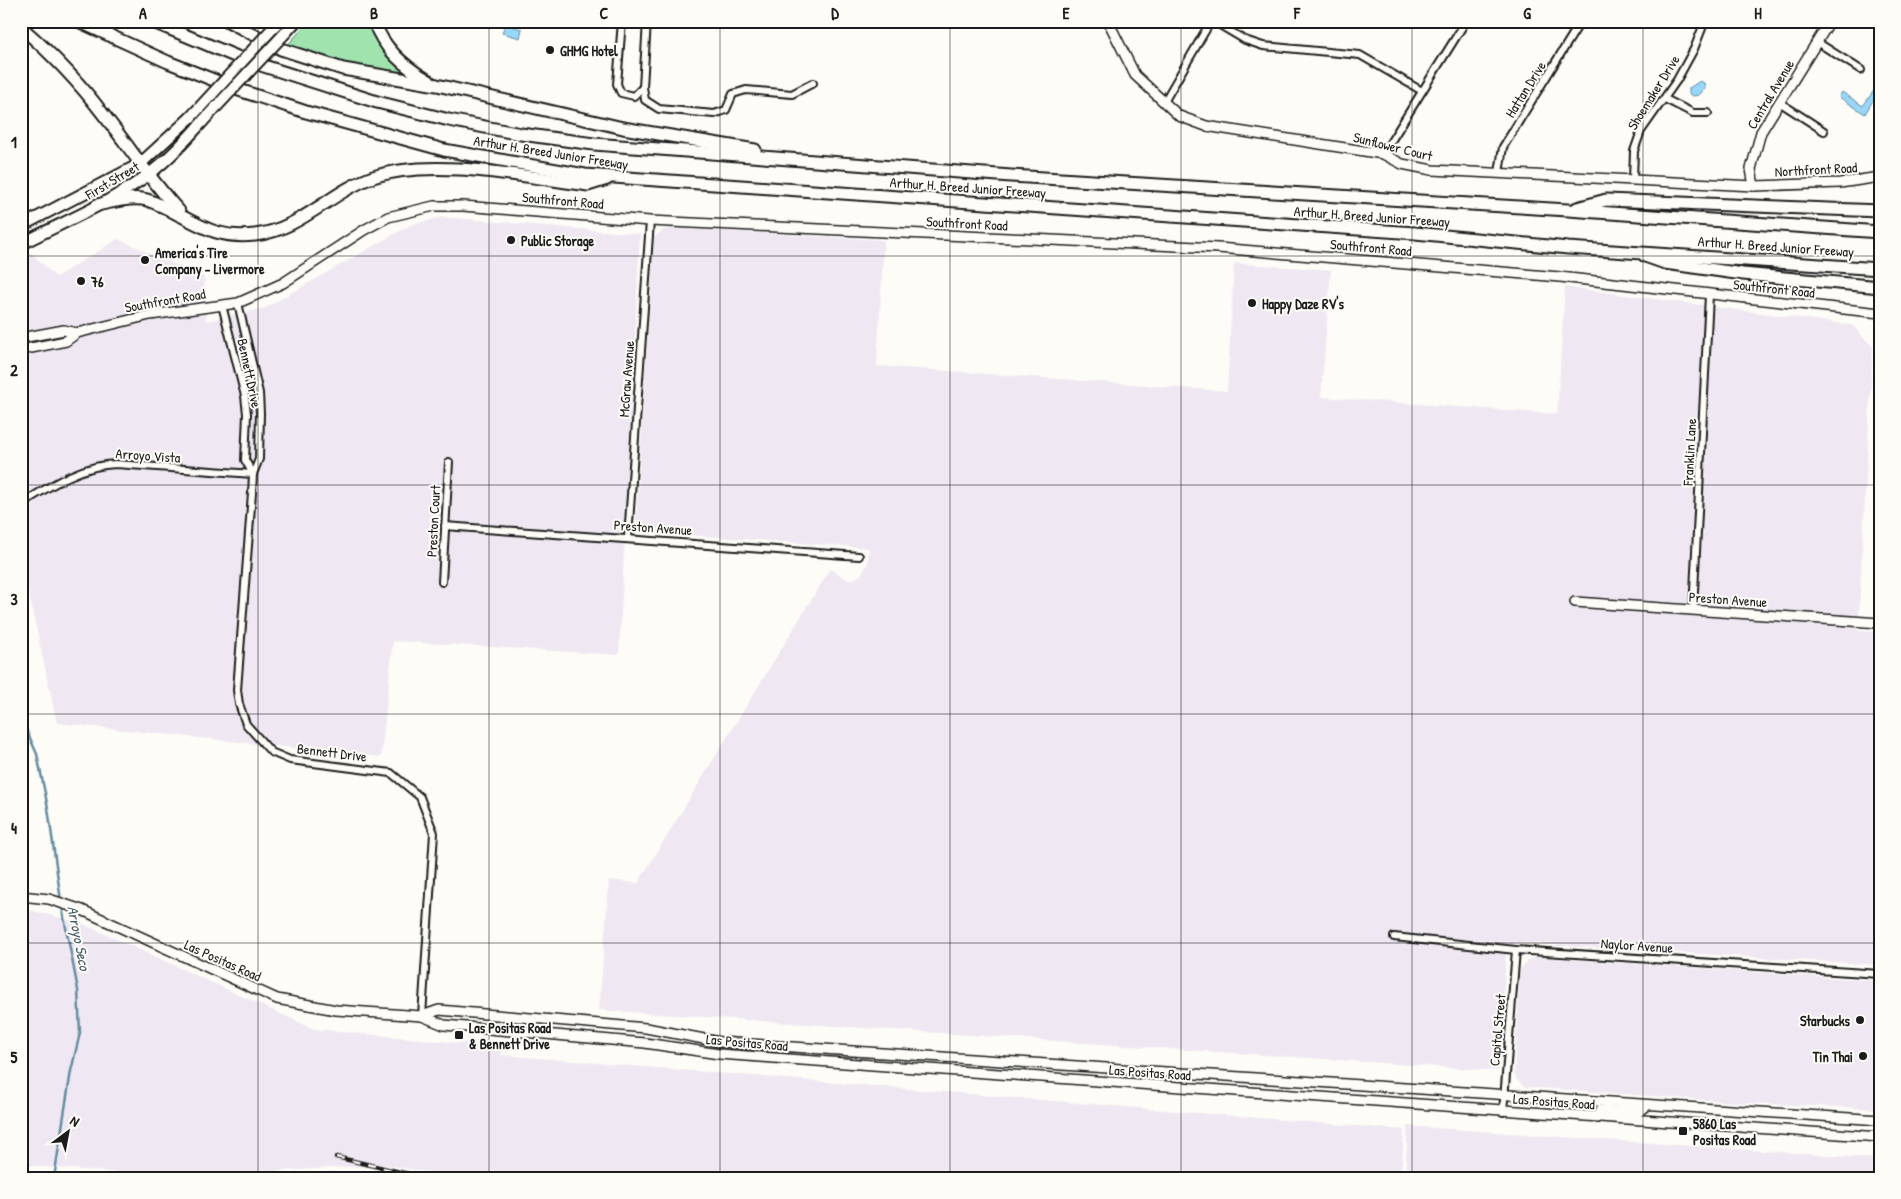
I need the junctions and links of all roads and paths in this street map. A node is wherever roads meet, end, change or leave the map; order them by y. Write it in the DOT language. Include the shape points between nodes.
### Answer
graph roads {
  1 [pos="78,21"];
  2 [pos="151,21"];
  3 [pos="228,21"];
  4 [pos="296,21"];
  5 [pos="374,21"];
  6 [pos="622,21"];
  7 [pos="647,21"];
  8 [pos="1108,21"];
  9 [pos="1212,21"];
  10 [pos="1466,21"];
  11 [pos="1581,21"];
  12 [pos="1705,21"];
  13 [pos="1830,21"];
  14 [pos="276,25"];
  15 [pos="21,27"];
  16 [pos="1817,42"];
  17 [pos="1861,70"];
  18 [pos="814,83"];
  19 [pos="438,86"];
  20 [pos="643,87"];
  21 [pos="1422,91"];
  22 [pos="1665,99"];
  23 [pos="1164,102"];
  24 [pos="1779,102"];
  25 [pos="1708,112"];
  26 [pos="1824,130"];
  27 [pos="1383,154"];
  28 [pos="814,160"];
  29 [pos="140,164"];
  30 [pos="1499,173"];
  31 [pos="150,174"];
  32 [pos="1880,177"];
  33 [pos="611,178"];
  34 [pos="1633,179"];
  35 [pos="1754,186"];
  36 [pos="1880,202"];
  37 [pos="97,205"];
  38 [pos="1856,209"];
  39 [pos="1568,210"];
  40 [pos="1880,211"];
  41 [pos="184,217"];
  42 [pos="650,221"];
  43 [pos="21,226"];
  44 [pos="1880,232"];
  45 [pos="21,244"];
  46 [pos="1634,251"];
  47 [pos="1880,269"];
  48 [pos="1880,287"];
  49 [pos="1709,295"];
  50 [pos="238,303"];
  51 [pos="222,304"];
  52 [pos="1880,314"];
  53 [pos="78,333"];
  54 [pos="21,338"];
  55 [pos="21,350"];
  56 [pos="449,462"];
  57 [pos="253,474"];
  58 [pos="21,504"];
  59 [pos="445,526"];
  60 [pos="628,538"];
  61 [pos="859,556"];
  62 [pos="442,582"];
  63 [pos="1575,602"];
  64 [pos="1693,611"];
  65 [pos="1880,623"];
  66 [pos="21,896"];
  67 [pos="1394,937"];
  68 [pos="1516,950"];
  69 [pos="1880,974"];
  70 [pos="422,1016"];
  71 [pos="1505,1096"];
  72 [pos="1648,1105"];
  73 [pos="1503,1112"];
  74 [pos="1597,1118"];
  75 [pos="1880,1120"];
  76 [pos="1880,1138"];
  1 -- 33 [label="highway, Arthur H. Breed Junior Freeway" via="230,86 370,131 480,156"];
  2 -- 28 [label="highway, Arthur H. Breed Junior Freeway" via="242,59 311,82 449,120 594,144"];
  3 -- 19 [label="highway" via="260,40 310,60 343,70"];
  4 -- 31 [label="main road, First Street, bridge" via="175,152"];
  5 -- 19 [label="highway" via="387,47 400,61"];
  6 -- 20 [label="street" via="617,84 621,93 634,96"];
  7 -- 20 [label="street"];
  8 -- 23 [label="main road, Sunflower Court" via="1135,75"];
  9 -- 21 [label="street" via="1245,40 1263,46 1360,55"];
  9 -- 23 [label="street"];
  10 -- 21 [label="street"];
  11 -- 30 [label="street, Hattan Drive" via="1504,147"];
  12 -- 22 [label="street, Shoemaker Drive" via="1694,49"];
  13 -- 16 [label="main road, Central Avenue"];
  14 -- 29 [label="main road, First Street, bridge" via="190,118"];
  15 -- 29 [label="highway" via="53,54 83,88"];
  16 -- 17 [label="street"];
  16 -- 24 [label="main road, Central Avenue"];
  18 -- 20 [label="street" via="792,94 746,90 733,94 726,110 714,114 659,110 645,100"];
  19 -- 28 [label="highway" via="623,128"];
  21 -- 27 [label="street"];
  22 -- 25 [label="street" via="1693,113"];
  22 -- 34 [label="street, Shoemaker Drive" via="1641,131 1634,151"];
  23 -- 27 [label="main road, Sunflower Court" via="1179,116 1206,126"];
  24 -- 26 [label="street"];
  24 -- 35 [label="main road, Central Avenue" via="1760,132 1751,169"];
  27 -- 30 [label="main road, Sunflower Court" via="1402,164 1432,170"];
  28 -- 39 [label="highway, Arthur H. Breed Junior Freeway" via="1011,176"];
  29 -- 31 [label="highway"];
  29 -- 43 [label="main road, First Street"];
  30 -- 34 [label="main road, Sunflower Court"];
  31 -- 37 [label="main road, First Street"];
  31 -- 41 [label="highway"];
  32 -- 35 [label="main road, Northfront Road" via="1840,183"];
  33 -- 41 [label="highway" via="588,185 473,171 415,168 372,177 274,232 232,236 216,233"];
  33 -- 46 [label="highway, Arthur H. Breed Junior Freeway" via="1405,232"];
  34 -- 35 [label="main road, Sunflower Court"];
  36 -- 38 [label="highway"];
  37 -- 41 [label="highway" via="144,199"];
  37 -- 45 [label="main road, First Street"];
  38 -- 39 [label="highway" via="1606,200"];
  38 -- 40 [label="highway"];
  39 -- 44 [label="highway, Arthur H. Breed Junior Freeway"];
  42 -- 49 [label="main road, Southfront Road" via="1218,248 1560,277"];
  42 -- 50 [label="main road, Southfront Road" via="463,206 412,209 388,217 283,283"];
  42 -- 60 [label="street, McGraw Avenue"];
  46 -- 47 [label="highway, Arthur H. Breed Junior Freeway"];
  46 -- 48 [label="highway" via="1665,264"];
  49 -- 52 [label="main road, Southfront Road"];
  49 -- 64 [label="street, Franklin Lane"];
  50 -- 51 [label="main road, Southfront Road"];
  50 -- 57 [label="street, Bennett Drive" via="259,393 259,460"];
  51 -- 53 [label="main road, Southfront Road" via="150,315"];
  51 -- 57 [label="street, Bennett Drive" via="245,396 245,460"];
  53 -- 54 [label="main road, Southfront Road" via="64,330"];
  53 -- 55 [label="main road, Southfront Road" via="66,341"];
  56 -- 59 [label="street, Preston Court"];
  57 -- 58 [label="street, Arroyo Vista" via="98,464"];
  57 -- 70 [label="street, Bennett Drive" via="237,690 239,704 246,724 271,752 290,760 391,772 420,797 434,833"];
  59 -- 60 [label="street, Preston Avenue"];
  59 -- 62 [label="street, Preston Court"];
  60 -- 61 [label="street, Preston Avenue"];
  63 -- 64 [label="main road, Preston Avenue"];
  64 -- 65 [label="main road, Preston Avenue"];
  66 -- 70 [label="main road, Las Positas Road" via="82,910 277,999 336,1010"];
  67 -- 68 [label="street, Naylor Avenue"];
  68 -- 69 [label="street, Naylor Avenue"];
  68 -- 71 [label="street, Capitol Street"];
  70 -- 71 [label="main road, Las Positas Road" via="439,1010 646,1028 720,1042"];
  70 -- 73 [label="main road, Las Positas Road" via="444,1026 645,1043 719,1054"];
  71 -- 72 [label="main road, Las Positas Road"];
  71 -- 73 [label="street, Capitol Street"];
  72 -- 74 [label="main road" via="1638,1112 1600,1110"];
  72 -- 75 [label="main road, Las Positas Road"];
  73 -- 74 [label="main road, Las Positas Road"];
  74 -- 76 [label="main road, Las Positas Road"];
}
